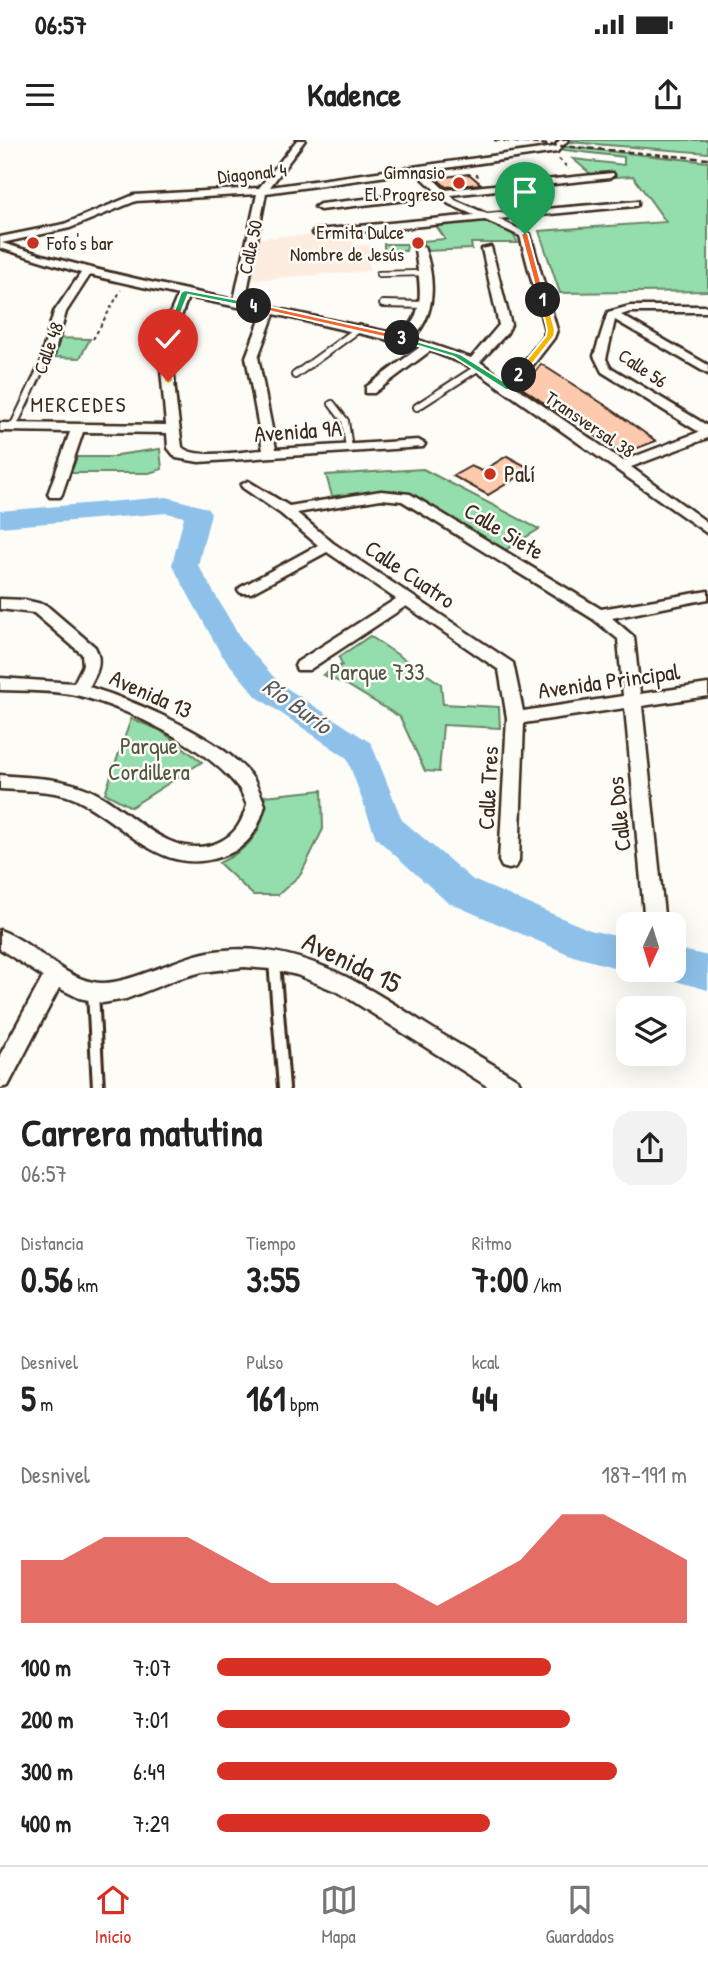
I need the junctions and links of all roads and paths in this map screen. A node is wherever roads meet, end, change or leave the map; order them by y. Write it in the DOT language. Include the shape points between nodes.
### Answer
graph roads {
  1 [pos="301,140"];
  2 [pos="565,140"];
  3 [pos="553,150"];
  4 [pos="417,168"];
  5 [pos="610,175"];
  6 [pos="579,178"];
  7 [pos="262,191"];
  8 [pos="444,194"];
  9 [pos="635,203"];
  10 [pos="320,207"];
  11 [pos="486,216"];
  12 [pos="317,233"];
  13 [pos="2,245"];
  14 [pos="420,249"];
  15 [pos="487,249"];
  16 [pos="87,272"];
  17 [pos="423,273"];
  18 [pos="379,274"];
  19 [pos="127,281"];
  20 [pos="185,292"];
  21 [pos="239,302"];
  22 [pos="383,304"];
  23 [pos="426,305"];
  24 [pos="270,309"];
  25 [pos="705,311"];
  26 [pos="612,314"];
  27 [pos="360,328"];
  28 [pos="93,339"];
  29 [pos="405,339"];
  30 [pos="429,346"];
  31 [pos="48,354"];
  32 [pos="476,365"];
  33 [pos="708,370"];
  34 [pos="295,375"];
  35 [pos="509,388"];
  36 [pos="370,390"];
  37 [pos="331,404"];
  38 [pos="417,407"];
  39 [pos="7,427"];
  40 [pos="79,428"];
  41 [pos="173,429"];
  42 [pos="708,433"];
  43 [pos="708,442"];
  44 [pos="418,444"];
  45 [pos="349,448"];
  46 [pos="270,454"];
  47 [pos="627,470"];
  48 [pos="248,485"];
  49 [pos="55,494"];
  50 [pos="286,511"];
  51 [pos="708,530"];
  52 [pos="328,547"];
  53 [pos="246,590"];
  54 [pos="704,595"];
  55 [pos="405,600"];
  56 [pos="0,604"];
  57 [pos="599,615"];
  58 [pos="303,666"];
  59 [pos="0,684"];
  60 [pos="79,690"];
  61 [pos="708,690"];
  62 [pos="633,699"];
  63 [pos="516,718"];
  64 [pos="0,782"];
  65 [pos="509,861"];
  66 [pos="653,912"];
  67 [pos="0,939"];
  68 [pos="274,958"];
  69 [pos="55,975"];
  70 [pos="93,992"];
  71 [pos="0,1078"];
  72 [pos="505,1086"];
  73 [pos="98,1088"];
  74 [pos="284,1088"];
  1 -- 7 [label="street"];
  2 -- 3 [label="street"];
  3 -- 4 [label="street, Diagonal 4"];
  3 -- 6 [label="path"];
  4 -- 7 [label="street, Diagonal 4"];
  4 -- 8 [label="street"];
  5 -- 6 [label="street"];
  6 -- 8 [label="street"];
  7 -- 13 [label="street, Diagonal 4" via="134,198 81,221"];
  7 -- 21 [label="street, Calle 50"];
  8 -- 10 [label="street"];
  8 -- 11 [label="street"];
  9 -- 11 [label="street"];
  11 -- 12 [label="street"];
  11 -- 35 [label="street" via="525,234 551,330"];
  13 -- 16 [label="street, Transversal 38"];
  14 -- 17 [label="street"];
  15 -- 32 [label="street" via="505,325"];
  16 -- 19 [label="street, Transversal 38"];
  16 -- 31 [label="street, Calle 48" via="60,312"];
  17 -- 18 [label="lane"];
  17 -- 23 [label="street"];
  19 -- 20 [label="street, Transversal 38"];
  19 -- 28 [label="path"];
  20 -- 21 [label="street, Transversal 38"];
  20 -- 41 [label="street" via="173,321 166,358"];
  21 -- 24 [label="street, Transversal 38"];
  22 -- 23 [label="lane"];
  23 -- 29 [label="street" via="424,321"];
  24 -- 27 [label="street, Transversal 38"];
  24 -- 46 [label="street" via="252,357"];
  25 -- 26 [label="street" via="630,309"];
  26 -- 33 [label="street"];
  26 -- 42 [label="street, Calle 56" via="600,353 606,369"];
  27 -- 29 [label="street, Transversal 38"];
  27 -- 34 [label="lane"];
  29 -- 30 [label="street, Transversal 38"];
  30 -- 32 [label="street, Transversal 38"];
  30 -- 36 [label="street"];
  31 -- 39 [label="lane, Calle 48"];
  32 -- 35 [label="street, Transversal 38"];
  32 -- 38 [label="lane"];
  35 -- 47 [label="street, Transversal 38"];
  37 -- 45 [label="lane" via="345,421"];
  39 -- 40 [label="street"];
  40 -- 41 [label="street"];
  40 -- 49 [label="street"];
  41 -- 46 [label="street, Avenida 9A" via="175,448 181,455"];
  42 -- 47 [label="street"];
  43 -- 47 [label="street"];
  44 -- 45 [label="street, Avenida 9A"];
  45 -- 46 [label="street, Avenida 9A"];
  47 -- 51 [label="street, Transversal 38"];
  48 -- 50 [label="street, Calle Cuatro"];
  50 -- 52 [label="street, Calle Cuatro"];
  50 -- 57 [label="street, Calle Siete" via="381,495 405,497"];
  52 -- 53 [label="street"];
  52 -- 55 [label="street, Calle Cuatro"];
  54 -- 57 [label="street"];
  55 -- 58 [label="street"];
  55 -- 63 [label="street, Calle Cuatro" via="507,667"];
  56 -- 60 [label="street" via="40,609 89,651 92,664"];
  57 -- 62 [label="street, Calle Siete" via="626,637"];
  59 -- 60 [label="street, Avenida 13"];
  60 -- 64 [label="street, Avenida 13" via="185,733 243,781 256,802 254,821 229,847 186,855 78,793"];
  61 -- 62 [label="street, Avenida Principal"];
  62 -- 63 [label="street, Avenida Principal"];
  62 -- 66 [label="street, Calle Dos"];
  63 -- 65 [label="street, Calle Tres"];
  67 -- 69 [label="street"];
  68 -- 70 [label="street, Avenida 15" via="217,960 183,967 125,989"];
  68 -- 72 [label="street, Avenida 15" via="308,967 347,986"];
  68 -- 74 [label="lane"];
  69 -- 70 [label="street"];
  69 -- 71 [label="street"];
  70 -- 73 [label="lane"];
}
